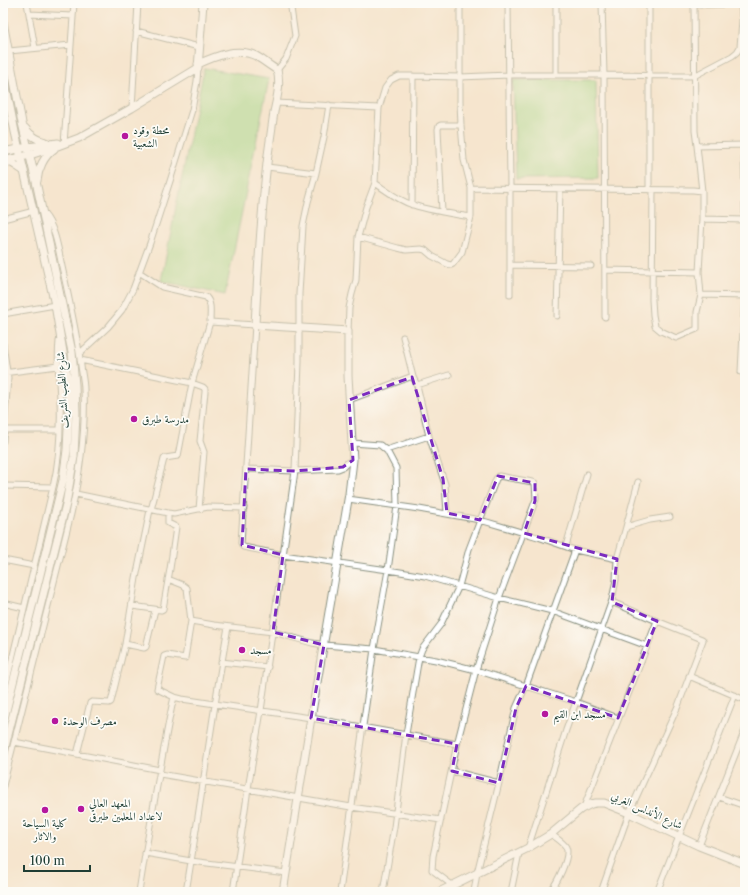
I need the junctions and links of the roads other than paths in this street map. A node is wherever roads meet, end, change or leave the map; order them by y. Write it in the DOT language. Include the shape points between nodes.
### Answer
graph roads {
  1 [pos="26,3"];
  2 [pos="74,3"];
  3 [pos="138,3"];
  4 [pos="203,3"];
  5 [pos="289,3"];
  6 [pos="460,3"];
  7 [pos="508,3"];
  8 [pos="556,3"];
  9 [pos="602,3"];
  10 [pos="649,3"];
  11 [pos="694,4"];
  12 [pos="741,4"];
  13 [pos="29,14"];
  14 [pos="73,16"];
  15 [pos="743,21"];
  16 [pos="3,22"];
  17 [pos="136,31"];
  18 [pos="71,44"];
  19 [pos="200,46"];
  20 [pos="35,48"];
  21 [pos="9,51"];
  22 [pos="198,66"];
  23 [pos="278,70"];
  24 [pos="3,72"];
  25 [pos="509,74"];
  26 [pos="556,75"];
  27 [pos="604,75"];
  28 [pos="413,76"];
  29 [pos="460,76"];
  30 [pos="648,76"];
  31 [pos="694,76"];
  32 [pos="276,103"];
  33 [pos="329,105"];
  34 [pos="132,108"];
  35 [pos="379,108"];
  36 [pos="22,123"];
  37 [pos="461,125"];
  38 [pos="15,132"];
  39 [pos="58,145"];
  40 [pos="744,145"];
  41 [pos="697,146"];
  42 [pos="28,147"];
  43 [pos="19,148"];
  44 [pos="3,152"];
  45 [pos="30,155"];
  46 [pos="21,156"];
  47 [pos="4,160"];
  48 [pos="266,167"];
  49 [pos="24,171"];
  50 [pos="316,173"];
  51 [pos="375,183"];
  52 [pos="37,186"];
  53 [pos="471,188"];
  54 [pos="510,188"];
  55 [pos="560,189"];
  56 [pos="604,190"];
  57 [pos="651,190"];
  58 [pos="702,191"];
  59 [pos="412,205"];
  60 [pos="34,212"];
  61 [pos="42,212"];
  62 [pos="442,212"];
  63 [pos="471,217"];
  64 [pos="3,219"];
  65 [pos="702,219"];
  66 [pos="745,221"];
  67 [pos="358,238"];
  68 [pos="510,265"];
  69 [pos="558,265"];
  70 [pos="591,266"];
  71 [pos="606,270"];
  72 [pos="652,271"];
  73 [pos="139,272"];
  74 [pos="699,272"];
  75 [pos="745,292"];
  76 [pos="510,295"];
  77 [pos="701,295"];
  78 [pos="745,296"];
  79 [pos="55,305"];
  80 [pos="3,314"];
  81 [pos="557,316"];
  82 [pos="606,317"];
  83 [pos="210,322"];
  84 [pos="255,326"];
  85 [pos="300,328"];
  86 [pos="348,330"];
  87 [pos="60,332"];
  88 [pos="403,337"];
  89 [pos="3,344"];
  90 [pos="80,353"];
  91 [pos="80,360"];
  92 [pos="58,366"];
  93 [pos="741,372"];
  94 [pos="5,373"];
  95 [pos="449,375"];
  96 [pos="413,377"];
  97 [pos="192,383"];
  98 [pos="417,385"];
  99 [pos="349,400"];
  100 [pos="4,430"];
  101 [pos="60,430"];
  102 [pos="429,436"];
  103 [pos="3,437"];
  104 [pos="3,441"];
  105 [pos="352,443"];
  106 [pos="386,450"];
  107 [pos="353,460"];
  108 [pos="246,469"];
  109 [pos="295,471"];
  110 [pos="587,474"];
  111 [pos="638,482"];
  112 [pos="3,486"];
  113 [pos="53,487"];
  114 [pos="76,494"];
  115 [pos="348,499"];
  116 [pos="397,506"];
  117 [pos="244,508"];
  118 [pos="199,509"];
  119 [pos="150,510"];
  120 [pos="168,514"];
  121 [pos="447,514"];
  122 [pos="670,517"];
  123 [pos="480,520"];
  124 [pos="626,527"];
  125 [pos="524,533"];
  126 [pos="566,546"];
  127 [pos="575,550"];
  128 [pos="282,555"];
  129 [pos="617,559"];
  130 [pos="3,560"];
  131 [pos="338,562"];
  132 [pos="34,566"];
  133 [pos="388,570"];
  134 [pos="168,579"];
  135 [pos="459,586"];
  136 [pos="499,598"];
  137 [pos="612,602"];
  138 [pos="3,603"];
  139 [pos="132,606"];
  140 [pos="24,608"];
  141 [pos="155,610"];
  142 [pos="552,611"];
  143 [pos="657,621"];
  144 [pos="191,622"];
  145 [pos="228,627"];
  146 [pos="601,629"];
  147 [pos="273,632"];
  148 [pos="125,644"];
  149 [pos="324,645"];
  150 [pos="647,646"];
  151 [pos="374,649"];
  152 [pos="419,657"];
  153 [pos="221,662"];
  154 [pos="268,667"];
  155 [pos="476,670"];
  156 [pos="689,676"];
  157 [pos="5,684"];
  158 [pos="526,686"];
  159 [pos="735,695"];
  160 [pos="3,697"];
  161 [pos="174,697"];
  162 [pos="745,700"];
  163 [pos="576,702"];
  164 [pos="215,704"];
  165 [pos="261,711"];
  166 [pos="311,718"];
  167 [pos="618,718"];
  168 [pos="3,723"];
  169 [pos="363,726"];
  170 [pos="745,730"];
  171 [pos="406,734"];
  172 [pos="14,742"];
  173 [pos="457,744"];
  174 [pos="78,754"];
  175 [pos="3,755"];
  176 [pos="452,771"];
  177 [pos="160,772"];
  178 [pos="203,781"];
  179 [pos="499,783"];
  180 [pos="3,786"];
  181 [pos="248,789"];
  182 [pos="719,797"];
  183 [pos="298,798"];
  184 [pos="745,806"];
  185 [pos="351,807"];
  186 [pos="584,807"];
  187 [pos="396,813"];
  188 [pos="629,813"];
  189 [pos="441,820"];
  190 [pos="551,834"];
  191 [pos="679,836"];
  192 [pos="699,846"];
  193 [pos="528,848"];
  194 [pos="145,853"];
  195 [pos="519,853"];
  196 [pos="191,861"];
  197 [pos="745,864"];
  198 [pos="237,867"];
  199 [pos="286,873"];
  200 [pos="477,873"];
  201 [pos="452,885"];
  202 [pos="139,892"];
  203 [pos="186,892"];
  204 [pos="233,892"];
  205 [pos="283,892"];
  206 [pos="340,892"];
  207 [pos="383,892"];
  208 [pos="439,892"];
  209 [pos="474,892"];
  210 [pos="511,892"];
  211 [pos="550,892"];
  212 [pos="601,892"];
  213 [pos="657,892"];
  1 -- 13 [label="street"];
  2 -- 14 [label="street"];
  3 -- 17 [label="street"];
  4 -- 19 [label="street"];
  5 -- 23 [label="street" via="295,36 286,59"];
  6 -- 29 [label="street"];
  7 -- 25 [label="street"];
  8 -- 26 [label="street"];
  9 -- 27 [label="street"];
  10 -- 30 [label="street"];
  11 -- 12 [label="street"];
  11 -- 31 [label="street"];
  12 -- 15 [label="street"];
  13 -- 14 [label="street"];
  13 -- 20 [label="street"];
  14 -- 18 [label="street"];
  15 -- 31 [label="street" via="737,52"];
  16 -- 21 [label="street, شارع الطيب الشريف"];
  17 -- 19 [label="street"];
  17 -- 34 [label="street"];
  18 -- 20 [label="street"];
  18 -- 39 [label="street"];
  19 -- 22 [label="street"];
  20 -- 21 [label="street"];
  21 -- 36 [label="street, شارع الطيب الشريف"];
  22 -- 23 [label="street" via="229,53 242,52 255,56"];
  22 -- 34 [label="street"];
  22 -- 73 [label="street" via="192,110"];
  23 -- 32 [label="street" via="279,88"];
  24 -- 38 [label="street, شارع الطيب الشريف"];
  25 -- 26 [label="street"];
  25 -- 29 [label="street"];
  25 -- 54 [label="street"];
  26 -- 27 [label="street"];
  27 -- 30 [label="street"];
  27 -- 56 [label="street"];
  28 -- 29 [label="street"];
  28 -- 35 [label="street" via="399,76 391,80 385,88"];
  28 -- 59 [label="street"];
  29 -- 37 [label="street"];
  30 -- 31 [label="street"];
  30 -- 57 [label="street"];
  31 -- 41 [label="street"];
  32 -- 33 [label="street"];
  32 -- 48 [label="street"];
  33 -- 35 [label="street"];
  33 -- 50 [label="street"];
  34 -- 39 [label="street" via="79,138"];
  35 -- 51 [label="street"];
  36 -- 39 [label="street" via="34,138"];
  36 -- 42 [label="street, شارع الطيب الشريف"];
  37 -- 53 [label="street" via="464,160"];
  37 -- 62 [label="street" via="441,124 438,129"];
  38 -- 43 [label="street, شارع الطيب الشريف"];
  38 -- 44 [label="street" via="11,144"];
  39 -- 42 [label="street"];
  39 -- 45 [label="street"];
  39 -- 52 [label="street" via="41,166"];
  40 -- 41 [label="street"];
  40 -- 66 [label="street"];
  41 -- 58 [label="street"];
  42 -- 43 [label="street"];
  42 -- 45 [label="street, شارع الطيب الشريف"];
  43 -- 44 [label="street"];
  43 -- 46 [label="street, شارع الطيب الشريف"];
  45 -- 46 [label="street"];
  45 -- 52 [label="street, شارع الطيب الشريف"];
  46 -- 47 [label="street"];
  46 -- 49 [label="street, شارع الطيب الشريف"];
  47 -- 49 [label="street"];
  48 -- 50 [label="street"];
  48 -- 84 [label="street"];
  49 -- 60 [label="street, شارع الطيب الشريف"];
  50 -- 85 [label="street" via="303,226"];
  51 -- 59 [label="street"];
  51 -- 67 [label="street"];
  52 -- 61 [label="street, شارع الطيب الشريف"];
  53 -- 54 [label="street"];
  53 -- 63 [label="street"];
  54 -- 55 [label="street"];
  54 -- 68 [label="street"];
  55 -- 56 [label="street"];
  55 -- 69 [label="street"];
  56 -- 57 [label="street"];
  56 -- 71 [label="street"];
  57 -- 58 [label="street"];
  57 -- 72 [label="street"];
  58 -- 65 [label="street"];
  59 -- 62 [label="street"];
  60 -- 64 [label="street"];
  60 -- 79 [label="street, شارع الطيب الشريف"];
  61 -- 90 [label="street" via="52,226"];
  61 -- 175 [label="street, شارع الطيب الشريف" via="72,352 76,402 74,457 66,504"];
  62 -- 63 [label="street"];
  63 -- 67 [label="street" via="462,252 453,264 447,264 425,250 406,250"];
  65 -- 66 [label="street"];
  65 -- 74 [label="street"];
  67 -- 86 [label="street" via="356,280 349,308"];
  68 -- 69 [label="street"];
  68 -- 76 [label="street"];
  69 -- 70 [label="street"];
  69 -- 81 [label="street"];
  71 -- 72 [label="street"];
  71 -- 82 [label="street"];
  72 -- 74 [label="street"];
  72 -- 77 [label="street" via="653,315 655,326 661,331 676,338 697,329"];
  73 -- 83 [label="street" via="162,287 206,297 210,304"];
  73 -- 90 [label="street" via="122,310"];
  74 -- 77 [label="street"];
  75 -- 78 [label="street"];
  77 -- 78 [label="street"];
  78 -- 93 [label="street"];
  79 -- 80 [label="street"];
  79 -- 87 [label="street, شارع الطيب الشريف"];
  83 -- 84 [label="street"];
  83 -- 97 [label="street"];
  84 -- 85 [label="street"];
  84 -- 108 [label="street"];
  85 -- 86 [label="street"];
  85 -- 109 [label="street"];
  86 -- 99 [label="street"];
  87 -- 92 [label="street"];
  87 -- 168 [label="street, شارع الطيب الشريف" via="69,396 64,473"];
  88 -- 96 [label="street"];
  89 -- 94 [label="street"];
  90 -- 91 [label="street"];
  91 -- 97 [label="street"];
  91 -- 114 [label="street" via="84,389 84,429"];
  92 -- 94 [label="street"];
  92 -- 101 [label="street"];
  94 -- 100 [label="street" via="8,383"];
  95 -- 98 [label="street"];
  96 -- 98 [label="street"];
  96 -- 99 [label="street"];
  97 -- 118 [label="street" via="205,389 200,441 204,452"];
  97 -- 119 [label="street" via="178,456 164,459"];
  98 -- 102 [label="street"];
  99 -- 105 [label="street"];
  100 -- 101 [label="street"];
  100 -- 103 [label="street"];
  101 -- 113 [label="street"];
  102 -- 106 [label="street"];
  102 -- 121 [label="street" via="445,484"];
  103 -- 104 [label="street"];
  105 -- 106 [label="street" via="380,445"];
  105 -- 107 [label="street"];
  106 -- 116 [label="street" via="396,468"];
  107 -- 109 [label="street" via="338,468"];
  107 -- 115 [label="street"];
  108 -- 109 [label="street"];
  108 -- 117 [label="street"];
  109 -- 128 [label="street"];
  110 -- 126 [label="street"];
  111 -- 124 [label="street"];
  112 -- 113 [label="street"];
  113 -- 132 [label="street"];
  114 -- 119 [label="street"];
  114 -- 172 [label="street"];
  115 -- 116 [label="street"];
  115 -- 131 [label="street"];
  116 -- 121 [label="street"];
  116 -- 133 [label="street"];
  117 -- 118 [label="street"];
  117 -- 128 [label="street" via="241,543 243,547"];
  118 -- 120 [label="street"];
  119 -- 120 [label="street"];
  119 -- 139 [label="street"];
  120 -- 134 [label="street" via="168,523 176,528"];
  121 -- 123 [label="street"];
  122 -- 124 [label="street"];
  123 -- 125 [label="street"];
  123 -- 125 [label="street" via="498,476 533,482 536,499"];
  123 -- 135 [label="street"];
  124 -- 129 [label="street"];
  125 -- 126 [label="street"];
  125 -- 136 [label="street"];
  126 -- 127 [label="street"];
  127 -- 129 [label="street"];
  127 -- 142 [label="street"];
  128 -- 131 [label="street"];
  128 -- 147 [label="street"];
  129 -- 137 [label="street"];
  130 -- 132 [label="street"];
  131 -- 133 [label="street"];
  131 -- 149 [label="street"];
  132 -- 140 [label="street"];
  133 -- 135 [label="street" via="425,576"];
  133 -- 151 [label="street"];
  134 -- 141 [label="street" via="163,609"];
  134 -- 144 [label="street" via="186,586"];
  135 -- 136 [label="street"];
  135 -- 152 [label="street" via="441,624"];
  136 -- 142 [label="street"];
  136 -- 155 [label="street"];
  137 -- 143 [label="street"];
  137 -- 146 [label="street"];
  138 -- 140 [label="street"];
  139 -- 141 [label="street"];
  139 -- 148 [label="street"];
  140 -- 157 [label="street"];
  141 -- 148 [label="street" via="146,647"];
  142 -- 146 [label="street"];
  142 -- 158 [label="street"];
  143 -- 150 [label="street"];
  143 -- 156 [label="street" via="703,640"];
  144 -- 145 [label="street"];
  144 -- 161 [label="street" via="185,658 164,656 157,689"];
  145 -- 147 [label="street"];
  145 -- 153 [label="street"];
  146 -- 150 [label="street"];
  146 -- 163 [label="street"];
  147 -- 149 [label="street"];
  147 -- 154 [label="street"];
  148 -- 174 [label="street" via="111,702 90,703"];
  149 -- 151 [label="street"];
  149 -- 166 [label="street"];
  150 -- 167 [label="street"];
  151 -- 152 [label="street"];
  151 -- 169 [label="street"];
  152 -- 155 [label="street"];
  152 -- 171 [label="street"];
  153 -- 154 [label="street"];
  153 -- 164 [label="street"];
  154 -- 165 [label="street"];
  155 -- 158 [label="street"];
  155 -- 173 [label="street"];
  156 -- 159 [label="street"];
  156 -- 188 [label="street"];
  157 -- 160 [label="street"];
  158 -- 163 [label="street"];
  158 -- 179 [label="street" via="516,708"];
  159 -- 162 [label="street"];
  159 -- 191 [label="street"];
  161 -- 164 [label="street"];
  161 -- 177 [label="street"];
  163 -- 167 [label="street"];
  163 -- 193 [label="street"];
  164 -- 165 [label="street"];
  164 -- 178 [label="street"];
  165 -- 166 [label="street"];
  165 -- 181 [label="street"];
  166 -- 169 [label="street"];
  166 -- 183 [label="street"];
  167 -- 186 [label="street"];
  169 -- 171 [label="street"];
  169 -- 185 [label="street"];
  170 -- 182 [label="street"];
  171 -- 173 [label="street"];
  171 -- 187 [label="street"];
  172 -- 174 [label="street"];
  172 -- 180 [label="street"];
  173 -- 176 [label="street"];
  174 -- 177 [label="street"];
  176 -- 179 [label="street"];
  176 -- 189 [label="street"];
  177 -- 178 [label="street"];
  177 -- 194 [label="street"];
  178 -- 181 [label="street"];
  178 -- 196 [label="street"];
  179 -- 200 [label="street"];
  181 -- 183 [label="street"];
  181 -- 198 [label="street"];
  182 -- 184 [label="street"];
  182 -- 192 [label="street"];
  183 -- 185 [label="street"];
  183 -- 199 [label="street"];
  185 -- 187 [label="street"];
  185 -- 206 [label="street"];
  186 -- 188 [label="street, شارع الأندلس الغربي" via="604,803"];
  186 -- 190 [label="street, شارع الأندلس الغربي"];
  187 -- 189 [label="street"];
  187 -- 207 [label="street"];
  188 -- 191 [label="street, شارع الأندلس الغربي"];
  188 -- 212 [label="street"];
  189 -- 201 [label="street" via="431,868"];
  190 -- 193 [label="street, شارع الأندلس الغربي"];
  190 -- 211 [label="street" via="565,845 567,852 560,876"];
  191 -- 192 [label="street, شارع الأندلس الغربي"];
  191 -- 213 [label="street"];
  192 -- 197 [label="street, شارع الأندلس الغربي"];
  193 -- 195 [label="street, شارع الأندلس الغربي"];
  194 -- 196 [label="street"];
  194 -- 202 [label="street"];
  195 -- 200 [label="street, شارع الأندلس الغربي"];
  195 -- 210 [label="street"];
  196 -- 198 [label="street"];
  196 -- 203 [label="street"];
  198 -- 199 [label="street"];
  198 -- 204 [label="street"];
  199 -- 205 [label="street"];
  200 -- 201 [label="street, شارع الأندلس الغربي"];
  200 -- 209 [label="street"];
  201 -- 208 [label="street, شارع الأندلس الغربي"];
}
